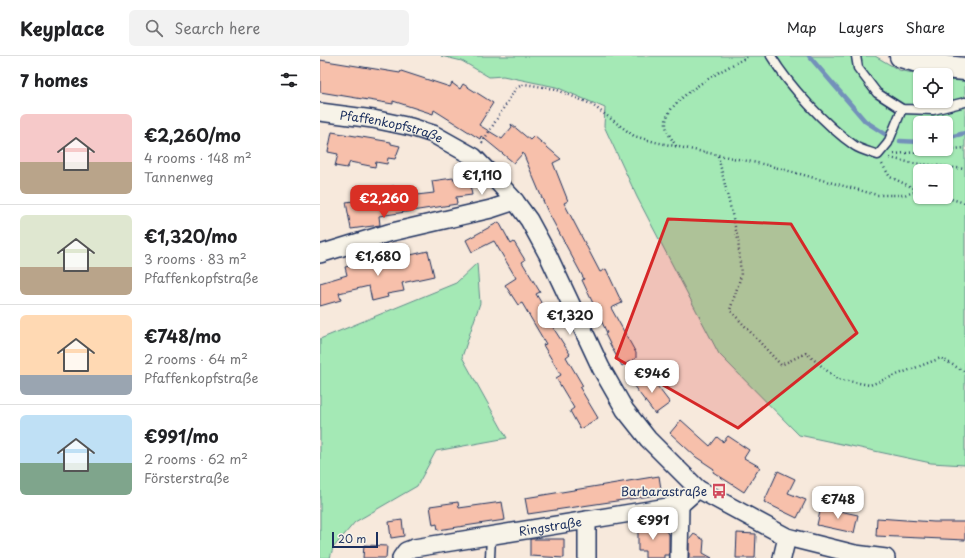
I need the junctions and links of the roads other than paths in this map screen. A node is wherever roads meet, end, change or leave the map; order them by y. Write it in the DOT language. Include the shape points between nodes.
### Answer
graph roads {
  1 [pos="771,56"];
  2 [pos="856,56"];
  3 [pos="901,56"];
  4 [pos="965,69"];
  5 [pos="965,102"];
  6 [pos="902,109"];
  7 [pos="320,112"];
  8 [pos="515,200"];
  9 [pos="320,254"];
  10 [pos="698,489"];
  11 [pos="680,505"];
  12 [pos="587,520"];
  13 [pos="491,536"];
  14 [pos="787,537"];
  15 [pos="401,558"];
  16 [pos="490,558"];
  17 [pos="587,558"];
  18 [pos="679,558"];
  19 [pos="782,558"];
  20 [pos="886,558"];
  1 -- 6 [label="lane" via="824,120 856,147 878,155 888,143"];
  2 -- 6 [label="lane" via="858,68 877,93"];
  3 -- 4 [label="main road" via="934,66"];
  5 -- 6 [label="lane" via="933,110"];
  7 -- 8 [label="street, Pfaffenkopfstraße" via="410,127 433,134 474,157"];
  8 -- 9 [label="street" via="491,210 388,233"];
  8 -- 10 [label="street, Pfaffenkopfstraße" via="548,255 601,368 625,410 648,439"];
  10 -- 11 [label="street"];
  10 -- 14 [label="street, Pfaffenkopfstraße"];
  11 -- 12 [label="street, Ringstraße"];
  11 -- 18 [label="street"];
  12 -- 13 [label="street, Ringstraße"];
  12 -- 17 [label="street"];
  13 -- 15 [label="street, Ringstraße" via="414,548 406,551"];
  13 -- 16 [label="lane"];
  14 -- 19 [label="street"];
  14 -- 20 [label="street, Pfaffenkopfstraße" via="855,554"];
}
